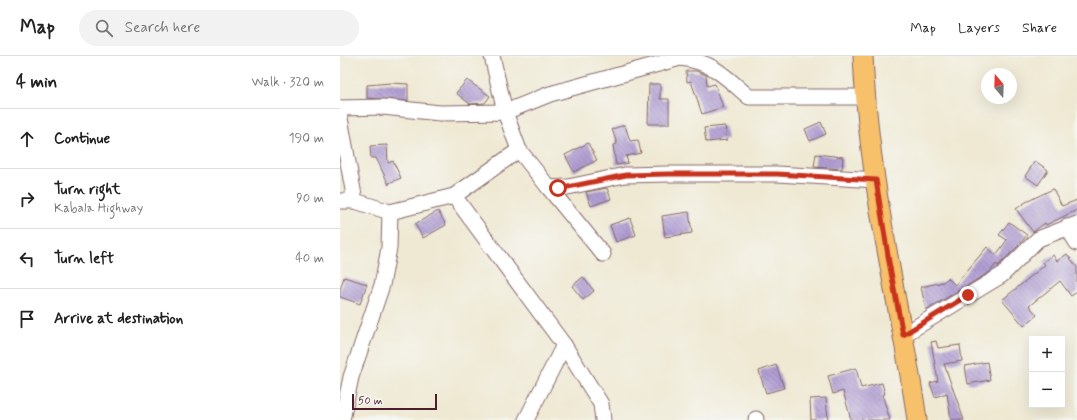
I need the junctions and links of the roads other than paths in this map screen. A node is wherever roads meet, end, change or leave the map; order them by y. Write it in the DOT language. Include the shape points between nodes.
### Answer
graph roads {
  1 [pos="492,56"];
  2 [pos="863,56"];
  3 [pos="865,97"];
  4 [pos="340,108"];
  5 [pos="506,112"];
  6 [pos="340,118"];
  7 [pos="519,150"];
  8 [pos="876,180"];
  9 [pos="549,188"];
  10 [pos="454,196"];
  11 [pos="340,201"];
  12 [pos="355,202"];
  13 [pos="390,212"];
  14 [pos="1072,225"];
  15 [pos="1077,243"];
  16 [pos="603,254"];
  17 [pos="903,335"];
  18 [pos="564,345"];
  19 [pos="342,420"];
  20 [pos="526,420"];
  21 [pos="603,420"];
  22 [pos="917,420"];
  1 -- 5 [label="street"];
  2 -- 3 [label="main road"];
  3 -- 5 [label="street" via="749,98 716,69 698,60 680,58 550,94"];
  3 -- 8 [label="main road"];
  4 -- 5 [label="street" via="383,107 440,113"];
  5 -- 7 [label="street"];
  6 -- 12 [label="street"];
  7 -- 9 [label="street"];
  7 -- 10 [label="street"];
  8 -- 9 [label="street" via="777,174 626,175 568,187"];
  8 -- 17 [label="main road"];
  9 -- 16 [label="street"];
  10 -- 13 [label="street"];
  10 -- 18 [label="street"];
  11 -- 12 [label="street"];
  12 -- 13 [label="street"];
  13 -- 19 [label="street" via="389,248 382,285 351,377"];
  14 -- 15 [label="street"];
  14 -- 17 [label="street" via="1038,239 1002,275"];
  17 -- 22 [label="main road"];
  18 -- 20 [label="street"];
  18 -- 21 [label="street" via="601,404"];
}
